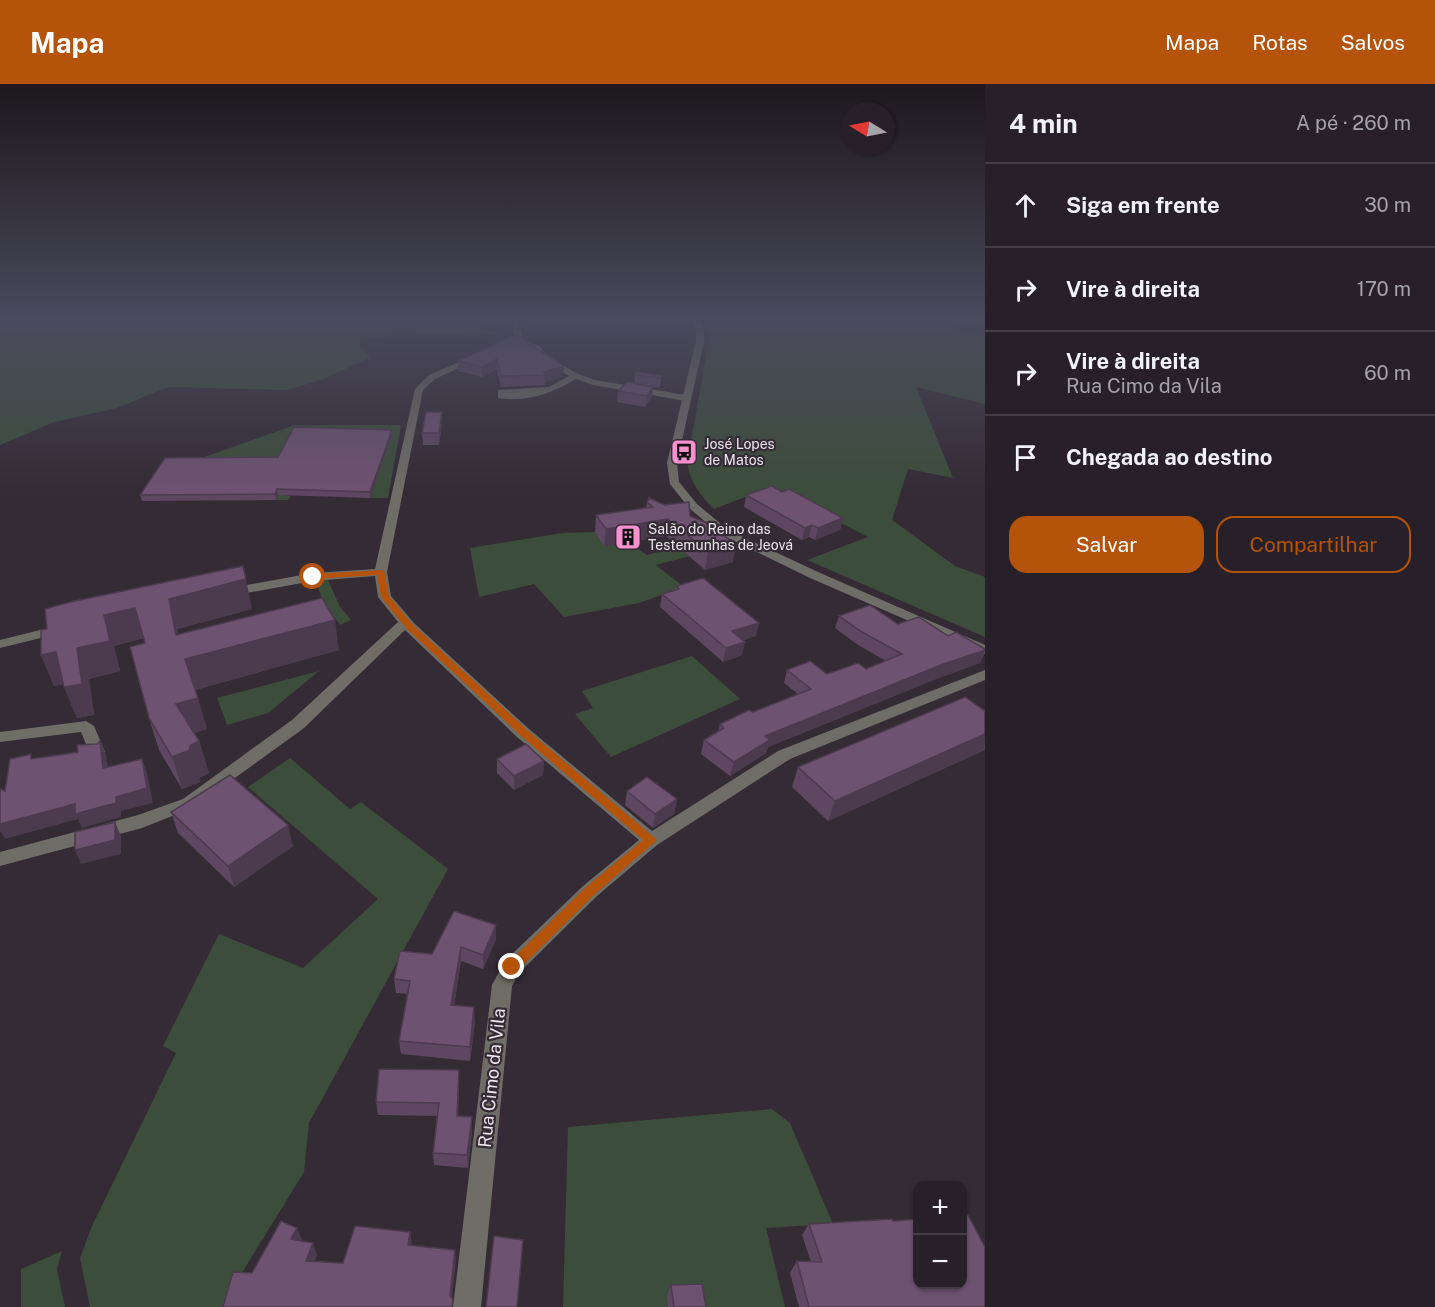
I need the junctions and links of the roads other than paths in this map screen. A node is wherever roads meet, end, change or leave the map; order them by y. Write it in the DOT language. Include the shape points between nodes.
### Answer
graph roads {
  1 [pos="434,376"];
  2 [pos="575,376"];
  3 [pos="691,376"];
  4 [pos="551,390"];
  5 [pos="686,398"];
  6 [pos="700,512"];
  7 [pos="678,514"];
  8 [pos="381,572"];
  9 [pos="217,594"];
  10 [pos="406,622"];
  11 [pos="79,625"];
  12 [pos="0,644"];
  13 [pos="985,650"];
  14 [pos="985,675"];
  15 [pos="0,737"];
  16 [pos="97,752"];
  17 [pos="651,840"];
  18 [pos="0,859"];
  19 [pos="467,1307"];
  1 -- 8 [label="street" via="419,390"];
  2 -- 4 [label="street"];
  2 -- 5 [label="street"];
  3 -- 5 [label="street"];
  5 -- 6 [label="street" via="672,463 674,482"];
  6 -- 7 [label="street"];
  6 -- 13 [label="street" via="724,532"];
  8 -- 9 [label="street" via="313,577"];
  8 -- 10 [label="street" via="385,597"];
  10 -- 17 [label="street" via="523,733"];
  10 -- 18 [label="street" via="298,724 189,803 142,821"];
  11 -- 12 [label="street"];
  14 -- 17 [label="street, Rua Cimo da Vila" via="784,755"];
  15 -- 16 [label="street" via="87,726"];
  17 -- 19 [label="street, Rua Cimo da Vila" via="582,898 512,967 502,985"];
}
